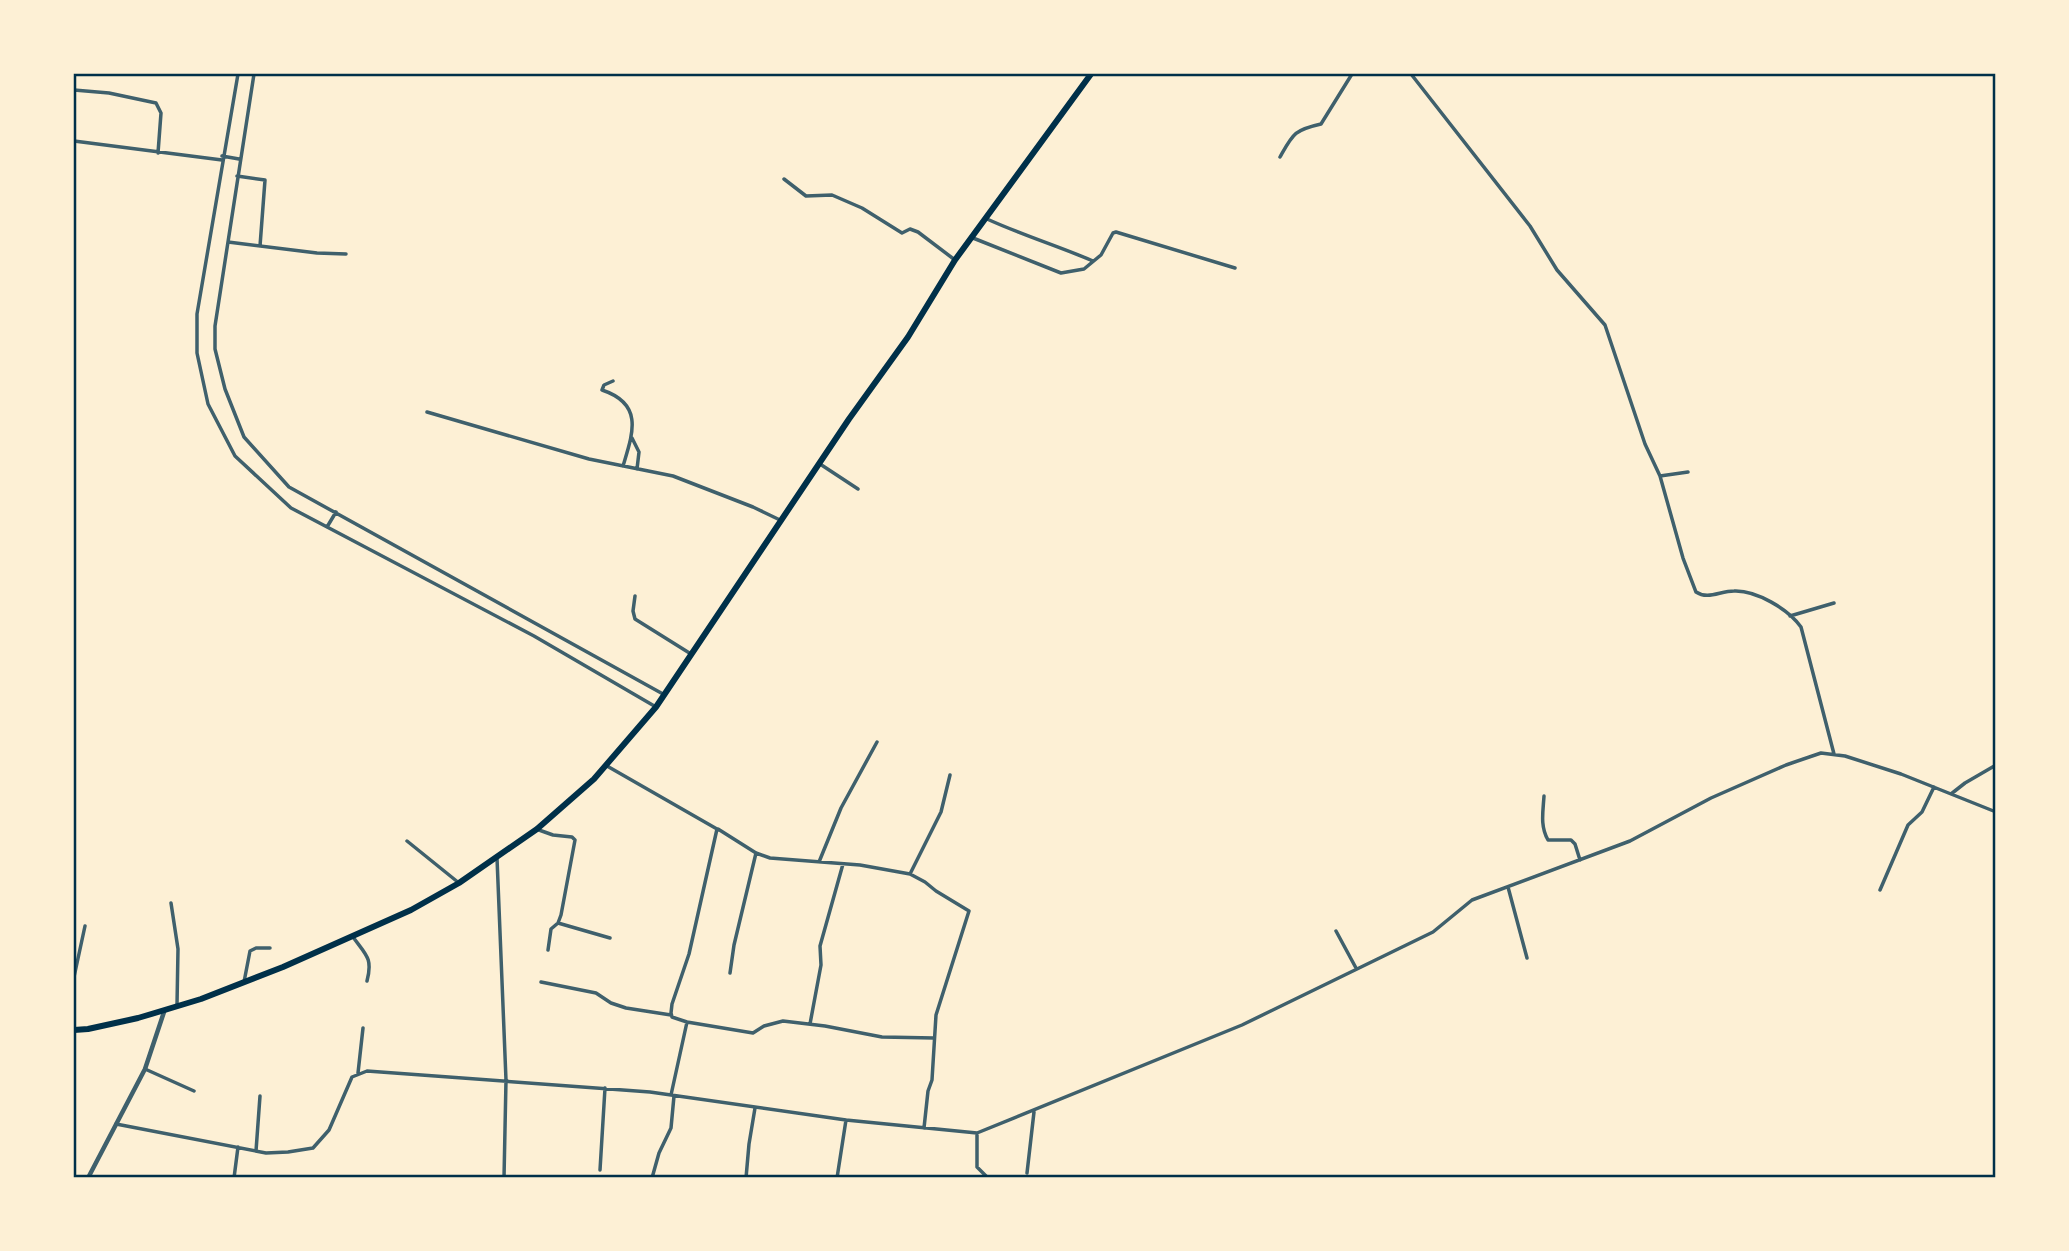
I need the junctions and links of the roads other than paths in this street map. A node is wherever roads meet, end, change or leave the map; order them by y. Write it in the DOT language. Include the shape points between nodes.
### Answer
graph roads {
  1 [pos="238,74"];
  2 [pos="254,74"];
  3 [pos="1091,74"];
  4 [pos="1352,74"];
  5 [pos="1410,74"];
  6 [pos="74,90"];
  7 [pos="74,141"];
  8 [pos="158,153"];
  9 [pos="1280,157"];
  10 [pos="222,158"];
  11 [pos="239,159"];
  12 [pos="237,176"];
  13 [pos="784,179"];
  14 [pos="985,218"];
  15 [pos="971,237"];
  16 [pos="228,242"];
  17 [pos="260,246"];
  18 [pos="346,254"];
  19 [pos="955,260"];
  20 [pos="1094,261"];
  21 [pos="1235,268"];
  22 [pos="613,381"];
  23 [pos="428,412"];
  24 [pos="632,437"];
  25 [pos="820,464"];
  26 [pos="623,466"];
  27 [pos="637,469"];
  28 [pos="1688,472"];
  29 [pos="1660,476"];
  30 [pos="858,489"];
  31 [pos="336,512"];
  32 [pos="782,521"];
  33 [pos="327,527"];
  34 [pos="635,596"];
  35 [pos="1834,603"];
  36 [pos="1790,616"];
  37 [pos="691,654"];
  38 [pos="664,695"];
  39 [pos="656,707"];
  40 [pos="877,741"];
  41 [pos="1834,754"];
  42 [pos="1996,765"];
  43 [pos="607,766"];
  44 [pos="950,775"];
  45 [pos="1934,787"];
  46 [pos="1951,794"];
  47 [pos="1544,796"];
  48 [pos="1996,813"];
  49 [pos="537,829"];
  50 [pos="717,829"];
  51 [pos="407,841"];
  52 [pos="756,853"];
  53 [pos="496,858"];
  54 [pos="1580,860"];
  55 [pos="819,862"];
  56 [pos="842,864"];
  57 [pos="910,874"];
  58 [pos="459,883"];
  59 [pos="1508,887"];
  60 [pos="1881,890"];
  61 [pos="171,903"];
  62 [pos="558,923"];
  63 [pos="85,926"];
  64 [pos="1336,931"];
  65 [pos="353,937"];
  66 [pos="610,938"];
  67 [pos="270,948"];
  68 [pos="548,950"];
  69 [pos="1527,958"];
  70 [pos="1356,968"];
  71 [pos="730,973"];
  72 [pos="74,977"];
  73 [pos="367,981"];
  74 [pos="244,982"];
  75 [pos="541,982"];
  76 [pos="177,1007"];
  77 [pos="164,1012"];
  78 [pos="671,1015"];
  79 [pos="687,1022"];
  80 [pos="810,1024"];
  81 [pos="363,1028"];
  82 [pos="74,1030"];
  83 [pos="934,1038"];
  84 [pos="145,1069"];
  85 [pos="358,1073"];
  86 [pos="506,1080"];
  87 [pos="605,1088"];
  88 [pos="194,1091"];
  89 [pos="673,1095"];
  90 [pos="260,1096"];
  91 [pos="755,1108"];
  92 [pos="1034,1112"];
  93 [pos="846,1120"];
  94 [pos="116,1124"];
  95 [pos="924,1128"];
  96 [pos="977,1133"];
  97 [pos="238,1147"];
  98 [pos="256,1151"];
  99 [pos="600,1170"];
  100 [pos="1027,1173"];
  101 [pos="88,1178"];
  102 [pos="234,1178"];
  103 [pos="503,1178"];
  104 [pos="652,1178"];
  105 [pos="746,1178"];
  106 [pos="837,1178"];
  107 [pos="988,1178"];
  1 -- 10 [label="street"];
  2 -- 11 [label="street"];
  3 -- 14 [label="highway"];
  4 -- 9 [label="street" via="1321,124 1294,133"];
  5 -- 29 [label="street" via="1530,226 1557,270 1605,325"];
  6 -- 8 [label="street" via="156,103 161,113"];
  7 -- 8 [label="street"];
  8 -- 10 [label="street"];
  10 -- 11 [label="street"];
  10 -- 33 [label="street" via="197,314 197,353 208,404 236,456 291,508"];
  11 -- 12 [label="street"];
  12 -- 16 [label="street"];
  12 -- 17 [label="street" via="265,180"];
  13 -- 19 [label="street" via="806,196 832,195 899,231 919,232"];
  14 -- 15 [label="highway"];
  14 -- 20 [label="street"];
  15 -- 19 [label="highway"];
  15 -- 20 [label="street" via="1061,273 1084,269"];
  16 -- 17 [label="street"];
  16 -- 31 [label="street" via="215,349 244,437 289,486"];
  17 -- 18 [label="street"];
  19 -- 25 [label="highway"];
  20 -- 21 [label="street" via="1113,233 1122,232"];
  22 -- 24 [label="street" via="602,390 616,395 629,408"];
  23 -- 26 [label="street"];
  24 -- 26 [label="street"];
  24 -- 27 [label="street" via="639,452"];
  25 -- 30 [label="street"];
  25 -- 32 [label="highway"];
  26 -- 27 [label="street"];
  27 -- 32 [label="street" via="673,476"];
  28 -- 29 [label="street"];
  29 -- 36 [label="street" via="1696,592 1706,596 1744,591"];
  31 -- 33 [label="street"];
  31 -- 38 [label="street"];
  32 -- 37 [label="highway"];
  33 -- 39 [label="street" via="534,636"];
  34 -- 37 [label="street" via="635,618"];
  35 -- 36 [label="street"];
  36 -- 41 [label="street" via="1804,636"];
  37 -- 38 [label="highway"];
  38 -- 39 [label="highway"];
  39 -- 43 [label="highway"];
  40 -- 55 [label="street" via="841,808"];
  41 -- 45 [label="street"];
  41 -- 54 [label="street" via="1821,753 1786,765 1630,841"];
  42 -- 46 [label="street"];
  43 -- 49 [label="highway"];
  43 -- 50 [label="street"];
  44 -- 57 [label="street" via="941,812"];
  45 -- 46 [label="street"];
  45 -- 60 [label="street" via="1922,812 1908,825"];
  46 -- 48 [label="street"];
  47 -- 54 [label="street" via="1542,820 1548,840 1571,840"];
  49 -- 53 [label="highway"];
  49 -- 62 [label="street" via="575,840"];
  50 -- 52 [label="street"];
  50 -- 78 [label="street"];
  51 -- 58 [label="street"];
  52 -- 55 [label="street" via="783,861"];
  52 -- 71 [label="street"];
  53 -- 58 [label="highway"];
  53 -- 86 [label="street"];
  54 -- 59 [label="street"];
  55 -- 56 [label="street"];
  56 -- 57 [label="street"];
  56 -- 80 [label="street" via="820,946"];
  57 -- 83 [label="street" via="969,911 942,993"];
  58 -- 65 [label="highway"];
  59 -- 69 [label="street"];
  59 -- 70 [label="street" via="1472,900 1433,932"];
  61 -- 76 [label="street" via="178,949"];
  62 -- 66 [label="street"];
  62 -- 68 [label="street" via="551,929"];
  63 -- 72 [label="street"];
  64 -- 70 [label="street"];
  65 -- 73 [label="street" via="369,959"];
  65 -- 74 [label="highway"];
  67 -- 74 [label="street" via="250,951"];
  70 -- 92 [label="street" via="1242,1025"];
  74 -- 76 [label="highway"];
  75 -- 78 [label="street" via="596,993 626,1008"];
  76 -- 77 [label="highway"];
  77 -- 82 [label="highway"];
  77 -- 84 [label="street"];
  78 -- 79 [label="street"];
  79 -- 80 [label="street" via="753,1033 783,1021"];
  79 -- 89 [label="street"];
  80 -- 83 [label="street" via="891,1038"];
  81 -- 85 [label="street"];
  83 -- 95 [label="street"];
  84 -- 88 [label="street"];
  84 -- 94 [label="street"];
  85 -- 86 [label="street"];
  85 -- 98 [label="street" via="329,1129 313,1148"];
  86 -- 87 [label="street"];
  86 -- 103 [label="street"];
  87 -- 89 [label="street"];
  87 -- 99 [label="street"];
  89 -- 91 [label="street"];
  89 -- 104 [label="street" via="671,1128"];
  90 -- 98 [label="street"];
  91 -- 93 [label="street"];
  91 -- 105 [label="street"];
  92 -- 96 [label="street"];
  92 -- 100 [label="street"];
  93 -- 95 [label="street"];
  93 -- 106 [label="street"];
  94 -- 97 [label="street"];
  94 -- 101 [label="street"];
  95 -- 96 [label="street"];
  96 -- 107 [label="street" via="977,1167"];
  97 -- 98 [label="street"];
  97 -- 102 [label="street"];
}
